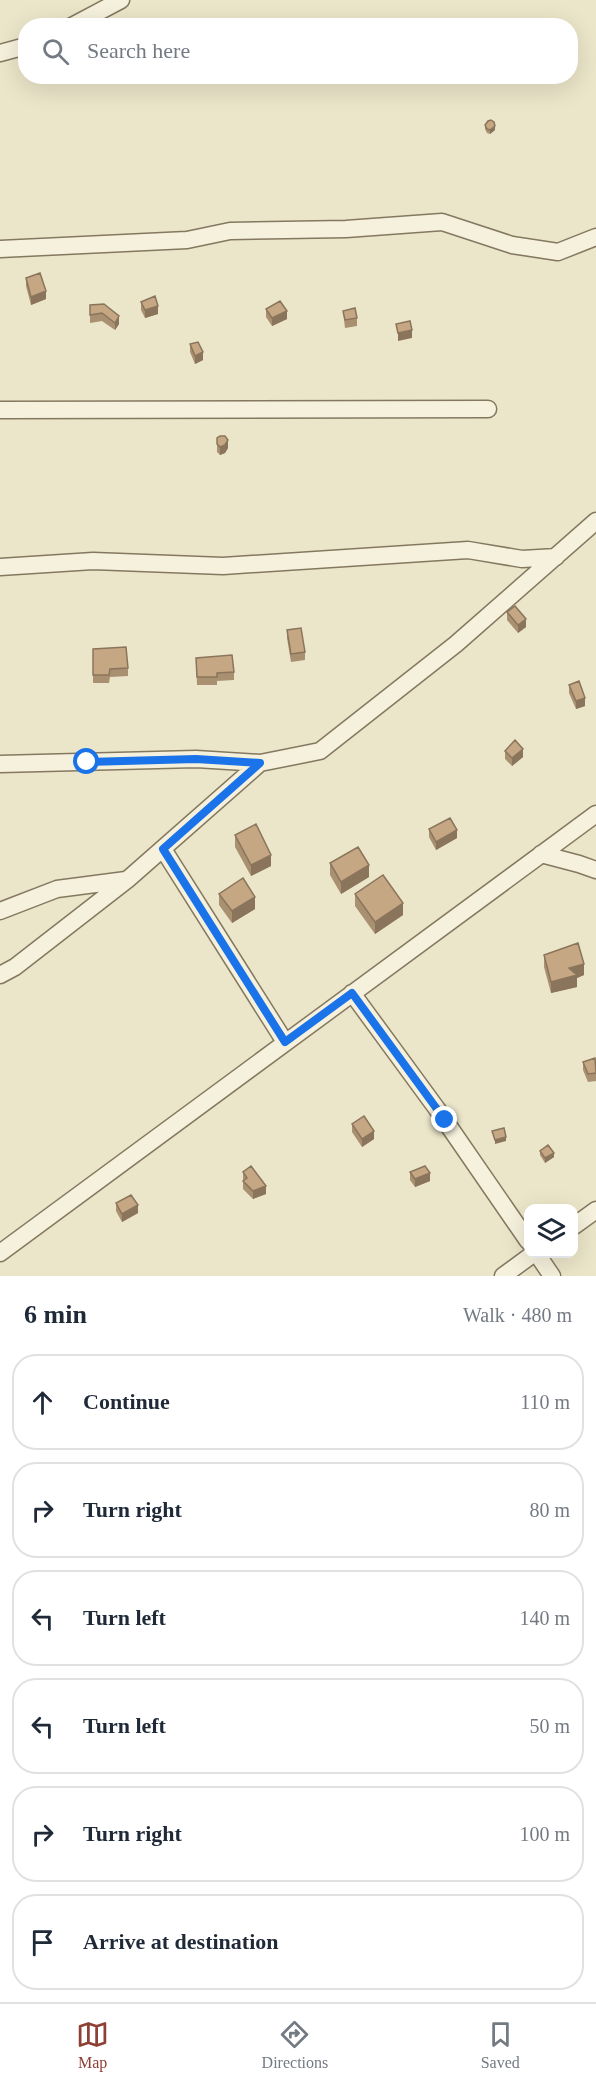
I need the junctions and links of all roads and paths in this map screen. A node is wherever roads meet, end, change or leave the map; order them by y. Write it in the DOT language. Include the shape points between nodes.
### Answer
graph roads {
  1 [pos="121,0"];
  2 [pos="87,18"];
  3 [pos="18,48"];
  4 [pos="0,53"];
  5 [pos="596,237"];
  6 [pos="0,249"];
  7 [pos="0,410"];
  8 [pos="488,410"];
  9 [pos="596,521"];
  10 [pos="556,557"];
  11 [pos="0,567"];
  12 [pos="260,763"];
  13 [pos="0,764"];
  14 [pos="596,814"];
  15 [pos="163,849"];
  16 [pos="541,854"];
  17 [pos="596,870"];
  18 [pos="127,880"];
  19 [pos="0,911"];
  20 [pos="0,975"];
  21 [pos="352,993"];
  22 [pos="285,1042"];
  23 [pos="596,1210"];
  24 [pos="578,1223"];
  25 [pos="524,1235"];
  26 [pos="0,1253"];
  27 [pos="529,1258"];
  28 [pos="538,1258"];
  29 [pos="503,1276"];
  30 [pos="552,1276"];
  1 -- 2 [label="street"];
  3 -- 4 [label="street"];
  5 -- 6 [label="street" via="558,252 512,245 442,222 231,231 187,240"];
  7 -- 8 [label="street"];
  9 -- 10 [label="street"];
  10 -- 11 [label="street" via="522,560 468,550 223,566 93,561"];
  10 -- 12 [label="street" via="456,644 320,751"];
  12 -- 13 [label="street" via="196,759"];
  12 -- 15 [label="street"];
  14 -- 16 [label="street"];
  15 -- 18 [label="street"];
  15 -- 22 [label="street"];
  16 -- 17 [label="street"];
  16 -- 21 [label="street"];
  18 -- 19 [label="street" via="57,889"];
  18 -- 20 [label="street"];
  21 -- 22 [label="street"];
  21 -- 25 [label="street"];
  22 -- 26 [label="street"];
  23 -- 24 [label="street"];
  27 -- 29 [label="street"];
  28 -- 30 [label="street"];
}
